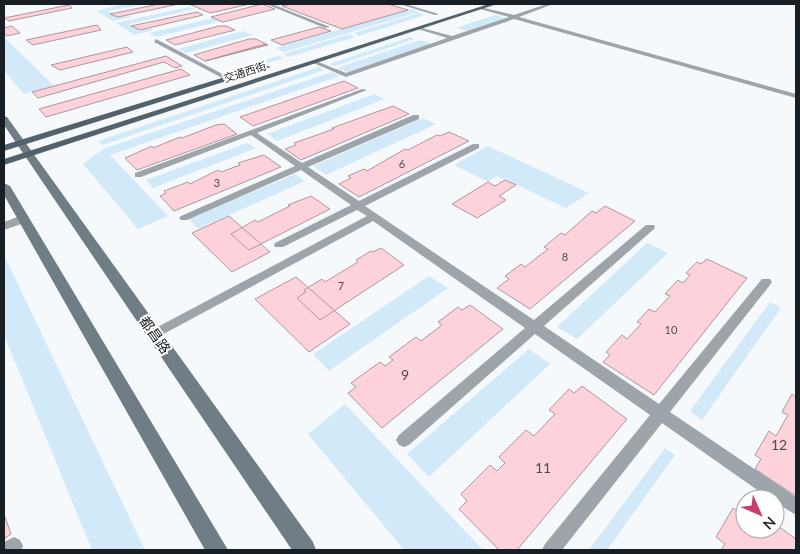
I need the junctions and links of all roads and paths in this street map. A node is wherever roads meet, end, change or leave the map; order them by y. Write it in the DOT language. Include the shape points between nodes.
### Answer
graph roads {
  1 [pos="268,4"];
  2 [pos="400,4"];
  3 [pos="471,4"];
  4 [pos="494,4"];
  5 [pos="551,4"];
  6 [pos="482,8"];
  7 [pos="437,14"];
  8 [pos="514,17"];
  9 [pos="328,27"];
  10 [pos="420,28"];
  11 [pos="452,38"];
  12 [pos="156,41"];
  13 [pos="299,57"];
  14 [pos="314,62"];
  15 [pos="272,65"];
  16 [pos="228,79"];
  17 [pos="364,90"];
  18 [pos="796,96"];
  19 [pos="416,117"];
  20 [pos="4,119"];
  21 [pos="251,132"];
  22 [pos="476,146"];
  23 [pos="4,148"];
  24 [pos="24,148"];
  25 [pos="4,162"];
  26 [pos="302,167"];
  27 [pos="138,174"];
  28 [pos="4,186"];
  29 [pos="358,205"];
  30 [pos="375,216"];
  31 [pos="184,218"];
  32 [pos="23,219"];
  33 [pos="4,226"];
  34 [pos="650,227"];
  35 [pos="279,245"];
  36 [pos="766,282"];
  37 [pos="535,326"];
  38 [pos="154,334"];
  39 [pos="661,414"];
  40 [pos="404,440"];
  41 [pos="796,507"];
  42 [pos="217,550"];
  43 [pos="305,550"];
  44 [pos="551,550"];
  1 -- 9 [label="lane"];
  2 -- 7 [label="lane"];
  3 -- 7 [label="main road"];
  4 -- 6 [label="main road, 交通西街"];
  5 -- 8 [label="lane"];
  6 -- 8 [label="lane"];
  6 -- 10 [label="main road, 交通西街"];
  7 -- 13 [label="main road"];
  8 -- 11 [label="lane"];
  8 -- 18 [label="lane"];
  10 -- 11 [label="lane"];
  10 -- 14 [label="main road, 交通西街"];
  11 -- 14 [label="lane" via="346,75"];
  12 -- 16 [label="lane"];
  14 -- 24 [label="main road, 交通西街"];
  15 -- 16 [label="main road, 交通西街"];
  16 -- 24 [label="main road, 交通西街"];
  17 -- 21 [label="lane"];
  19 -- 26 [label="lane"];
  20 -- 24 [label="main road, 都昌路"];
  21 -- 26 [label="lane"];
  21 -- 27 [label="lane"];
  22 -- 29 [label="lane"];
  23 -- 24 [label="main road, 交通西街"];
  24 -- 25 [label="main road, 交通西街"];
  24 -- 38 [label="main road, 都昌路"];
  26 -- 29 [label="lane"];
  26 -- 31 [label="lane"];
  28 -- 32 [label="main road"];
  29 -- 30 [label="lane"];
  29 -- 35 [label="lane"];
  30 -- 37 [label="lane"];
  30 -- 38 [label="lane"];
  32 -- 33 [label="street"];
  32 -- 42 [label="main road"];
  34 -- 37 [label="lane"];
  36 -- 39 [label="lane"];
  37 -- 39 [label="lane"];
  37 -- 40 [label="lane"];
  38 -- 43 [label="main road, 都昌路"];
  39 -- 41 [label="lane"];
  39 -- 44 [label="lane"];
}
